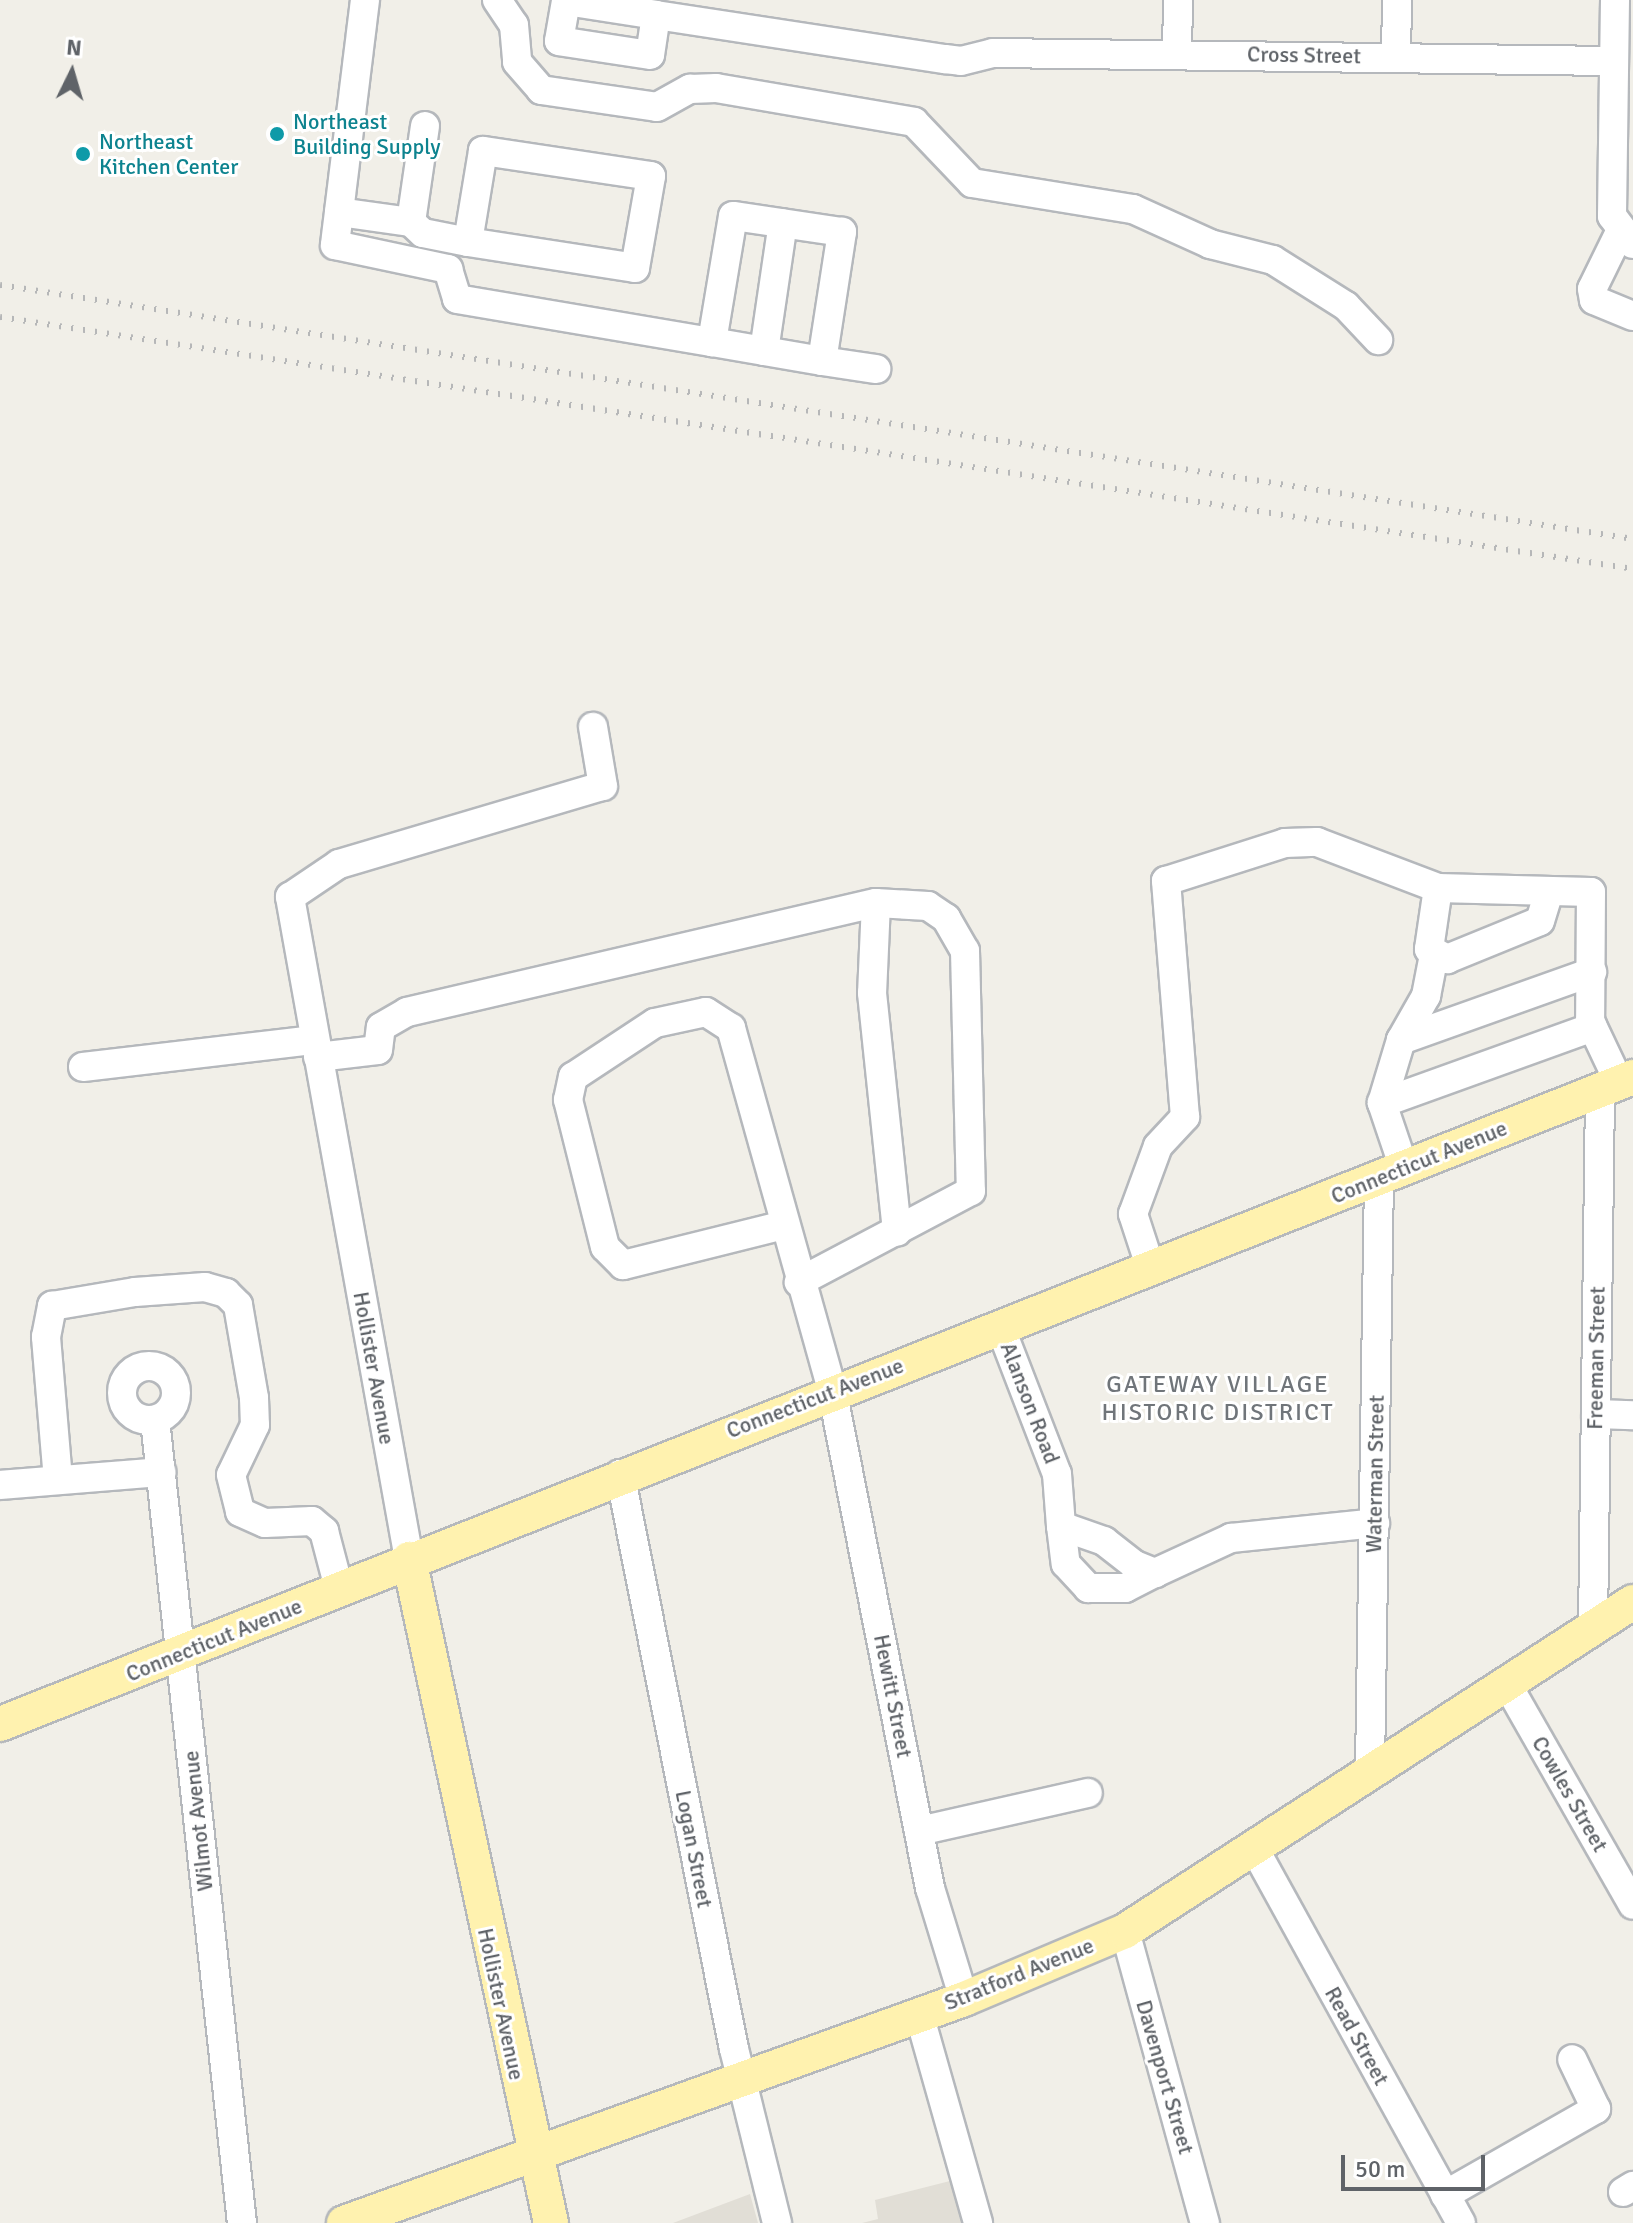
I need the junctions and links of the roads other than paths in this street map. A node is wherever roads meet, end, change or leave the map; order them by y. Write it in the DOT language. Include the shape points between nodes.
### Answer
graph roads {
  1 [pos="365,0"];
  2 [pos="497,0"];
  3 [pos="1178,0"];
  4 [pos="1397,0"];
  5 [pos="1615,0"];
  6 [pos="656,15"];
  7 [pos="1177,53"];
  8 [pos="1396,57"];
  9 [pos="1614,61"];
  10 [pos="425,126"];
  11 [pos="339,212"];
  12 [pos="411,222"];
  13 [pos="783,223"];
  14 [pos="1626,239"];
  15 [pos="468,242"];
  16 [pos="1633,316"];
  17 [pos="1378,340"];
  18 [pos="712,342"];
  19 [pos="764,351"];
  20 [pos="822,361"];
  21 [pos="876,369"];
  22 [pos="593,727"];
  23 [pos="1438,888"];
  24 [pos="1549,891"];
  25 [pos="876,903"];
  26 [pos="1434,955"];
  27 [pos="1592,972"];
  28 [pos="1593,1027"];
  29 [pos="1401,1040"];
  30 [pos="316,1048"];
  31 [pos="83,1067"];
  32 [pos="1617,1083"];
  33 [pos="1382,1103"];
  34 [pos="1392,1173"];
  35 [pos="784,1225"];
  36 [pos="897,1232"];
  37 [pos="1151,1269"];
  38 [pos="799,1282"];
  39 [pos="1001,1329"];
  40 [pos="832,1390"];
  41 [pos="1596,1414"];
  42 [pos="1633,1415"];
  43 [pos="155,1420"];
  44 [pos="161,1472"];
  45 [pos="620,1474"];
  46 [pos="58,1480"];
  47 [pos="0,1485"];
  48 [pos="1375,1523"];
  49 [pos="1061,1526"];
  50 [pos="409,1559"];
  51 [pos="1155,1573"];
  52 [pos="339,1588"];
  53 [pos="1633,1602"];
  54 [pos="1593,1627"];
  55 [pos="180,1655"];
  56 [pos="1507,1684"];
  57 [pos="0,1724"];
  58 [pos="1370,1769"];
  59 [pos="1088,1793"];
  60 [pos="919,1831"];
  61 [pos="1254,1848"];
  62 [pos="1633,1905"];
  63 [pos="1125,1931"];
  64 [pos="964,1999"];
  65 [pos="919,2014"];
  66 [pos="1572,2059"];
  67 [pos="742,2077"];
  68 [pos="532,2153"];
  69 [pos="1445,2195"];
  70 [pos="242,2223"];
  71 [pos="344,2223"];
  72 [pos="551,2223"];
  73 [pos="777,2223"];
  74 [pos="978,2223"];
  75 [pos="1205,2223"];
  76 [pos="1461,2223"];
  1 -- 11 [label="street"];
  2 -- 17 [label="street" via="514,25 517,62 541,90 657,107 690,89 716,88 914,122 972,183 1133,209 1195,239 1273,260 1346,306"];
  3 -- 7 [label="street"];
  4 -- 8 [label="street"];
  5 -- 9 [label="street"];
  6 -- 7 [label="street, Cross Street" via="961,61 993,53"];
  7 -- 8 [label="street, Cross Street"];
  8 -- 9 [label="street, Cross Street"];
  9 -- 14 [label="street" via="1611,207"];
  10 -- 12 [label="street"];
  11 -- 12 [label="street"];
  11 -- 18 [label="street" via="335,245 448,269 457,299"];
  12 -- 15 [label="street" via="423,233"];
  13 -- 18 [label="street" via="733,216"];
  13 -- 19 [label="street"];
  13 -- 20 [label="street" via="842,232"];
  14 -- 16 [label="street" via="1592,289 1594,300"];
  15 -- 15 [label="street" via="483,151 651,176 635,268"];
  18 -- 19 [label="street"];
  19 -- 20 [label="street"];
  20 -- 21 [label="street"];
  22 -- 30 [label="street, Hollister Avenue" via="603,786 339,864 290,897"];
  23 -- 24 [label="street"];
  23 -- 26 [label="street" via="1428,939"];
  23 -- 37 [label="street" via="1317,842 1285,843 1166,881 1185,1117 1158,1146 1133,1214"];
  24 -- 26 [label="street" via="1540,921 1459,957"];
  24 -- 27 [label="street" via="1591,892"];
  25 -- 30 [label="street" via="407,1012 381,1027 378,1050"];
  25 -- 36 [label="street" via="872,993"];
  25 -- 36 [label="street" via="928,906 946,918 965,951 971,1191"];
  26 -- 29 [label="street" via="1426,996"];
  27 -- 28 [label="street"];
  27 -- 29 [label="street"];
  28 -- 32 [label="street"];
  28 -- 33 [label="street"];
  29 -- 33 [label="street"];
  30 -- 31 [label="street"];
  30 -- 50 [label="street, Hollister Avenue"];
  32 -- 34 [label="main road, Connecticut Avenue"];
  32 -- 41 [label="street, Freeman Street"];
  33 -- 34 [label="street, Waterman Street"];
  34 -- 37 [label="main road, Connecticut Avenue"];
  34 -- 48 [label="street, Waterman Street"];
  35 -- 35 [label="street, Hewitt Street" via="731,1028 706,1012 655,1023 573,1077 568,1100 605,1247 623,1265"];
  35 -- 38 [label="street, Hewitt Street"];
  36 -- 38 [label="street"];
  37 -- 39 [label="main road, Connecticut Avenue"];
  38 -- 40 [label="street, Hewitt Street"];
  39 -- 40 [label="main road, Connecticut Avenue"];
  39 -- 49 [label="street, Alanson Road" via="1057,1474"];
  40 -- 45 [label="main road, Connecticut Avenue"];
  40 -- 60 [label="street, Hewitt Street"];
  41 -- 42 [label="street"];
  41 -- 54 [label="street, Freeman Street"];
  43 -- 44 [label="street, Wilmot Avenue"];
  44 -- 46 [label="street"];
  44 -- 55 [label="street, Wilmot Avenue"];
  45 -- 50 [label="main road, Connecticut Avenue"];
  45 -- 67 [label="street, Logan Street"];
  46 -- 47 [label="street"];
  46 -- 52 [label="street" via="46,1337 52,1306 135,1292 205,1287 226,1293 238,1305 254,1398 255,1425 231,1475 240,1512 265,1523 312,1521 324,1531"];
  48 -- 51 [label="street, Alanson Road" via="1231,1538"];
  48 -- 58 [label="street, Waterman Street"];
  49 -- 51 [label="street" via="1104,1541"];
  49 -- 51 [label="street, Alanson Road" via="1066,1564 1088,1588 1125,1588"];
  50 -- 52 [label="main road, Connecticut Avenue"];
  50 -- 68 [label="main road, Hollister Avenue"];
  52 -- 55 [label="main road, Connecticut Avenue"];
  53 -- 54 [label="main road, Stratford Avenue"];
  54 -- 56 [label="main road, Stratford Avenue"];
  55 -- 57 [label="main road, Connecticut Avenue"];
  55 -- 70 [label="street, Wilmot Avenue"];
  56 -- 58 [label="main road, Stratford Avenue"];
  56 -- 62 [label="street, Cowles Street"];
  58 -- 61 [label="main road, Stratford Avenue"];
  59 -- 60 [label="street"];
  60 -- 64 [label="street, Hewitt Street"];
  61 -- 63 [label="main road, Stratford Avenue"];
  61 -- 69 [label="street, Read Street"];
  63 -- 64 [label="main road, Stratford Avenue"];
  63 -- 75 [label="street, Davenport Street"];
  64 -- 65 [label="main road, Stratford Avenue"];
  65 -- 67 [label="main road, Stratford Avenue"];
  65 -- 74 [label="street"];
  66 -- 69 [label="street" via="1596,2109"];
  67 -- 68 [label="main road, Stratford Avenue"];
  67 -- 73 [label="street, Logan Street"];
  68 -- 71 [label="main road, Stratford Avenue"];
  68 -- 72 [label="main road, Hollister Avenue"];
  69 -- 76 [label="street, Read Street"];
}
